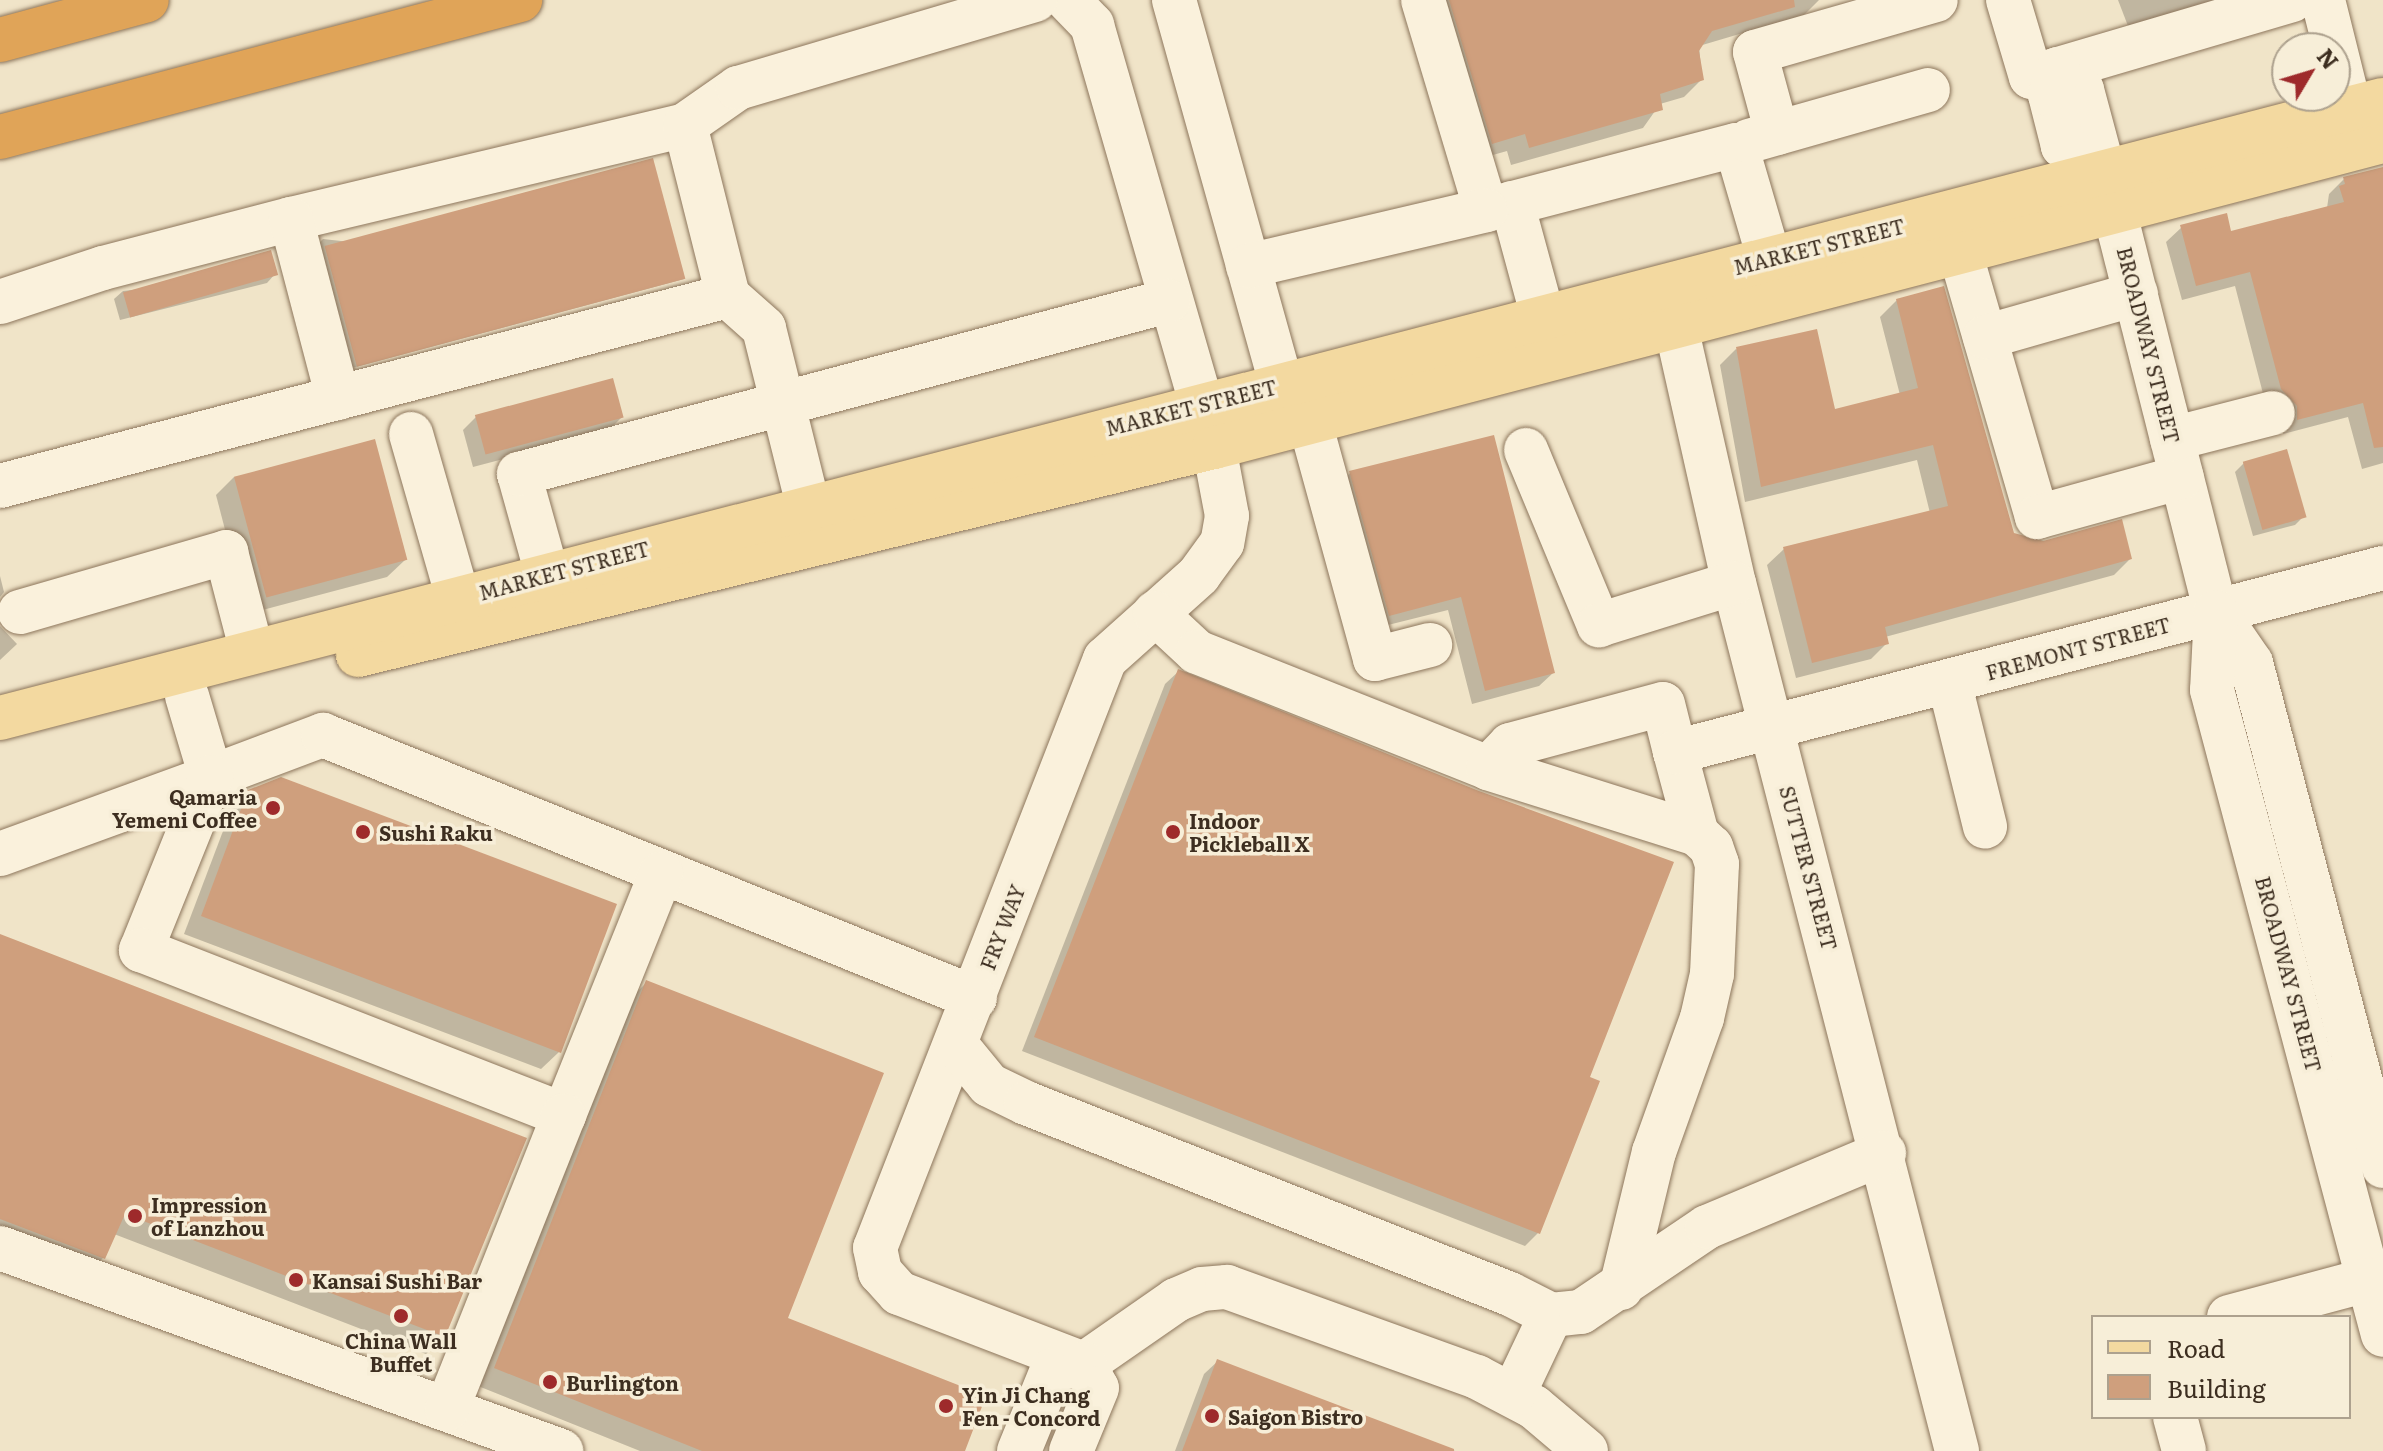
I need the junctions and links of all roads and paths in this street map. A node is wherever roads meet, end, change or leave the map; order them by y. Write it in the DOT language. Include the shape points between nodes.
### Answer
graph roads {
  1 [pos="147,0"];
  2 [pos="520,0"];
  3 [pos="1035,0"];
  4 [pos="1068,0"];
  5 [pos="1174,0"];
  6 [pos="1423,0"];
  7 [pos="1936,0"];
  8 [pos="2008,0"];
  9 [pos="2292,0"];
  10 [pos="2323,0"];
  11 [pos="1879,8"];
  12 [pos="0,40"];
  13 [pos="2058,69"];
  14 [pos="1928,90"];
  15 [pos="2367,104"];
  16 [pos="685,125"];
  17 [pos="1777,133"];
  18 [pos="0,137"];
  19 [pos="2383,141"];
  20 [pos="1736,145"];
  21 [pos="2110,192"];
  22 [pos="1499,206"];
  23 [pos="291,219"];
  24 [pos="1960,252"];
  25 [pos="1769,258"];
  26 [pos="1248,266"];
  27 [pos="2136,294"];
  28 [pos="728,296"];
  29 [pos="1168,301"];
  30 [pos="0,302"];
  31 [pos="1671,305"];
  32 [pos="1543,317"];
  33 [pos="1985,337"];
  34 [pos="1281,384"];
  35 [pos="338,398"];
  36 [pos="784,401"];
  37 [pos="1198,406"];
  38 [pos="2273,413"];
  39 [pos="1309,419"];
  40 [pos="411,434"];
  41 [pos="1214,447"];
  42 [pos="1526,450"];
  43 [pos="2177,458"];
  44 [pos="0,486"];
  45 [pos="808,505"];
  46 [pos="2383,568"];
  47 [pos="547,574"];
  48 [pos="1734,583"];
  49 [pos="458,598"];
  50 [pos="20,612"];
  51 [pos="2216,612"];
  52 [pos="1155,613"];
  53 [pos="1430,645"];
  54 [pos="252,652"];
  55 [pos="1949,681"];
  56 [pos="187,696"];
  57 [pos="0,718"];
  58 [pos="1772,727"];
  59 [pos="0,750"];
  60 [pos="1675,752"];
  61 [pos="1488,768"];
  62 [pos="211,777"];
  63 [pos="1985,827"];
  64 [pos="1697,834"];
  65 [pos="0,854"];
  66 [pos="661,874"];
  67 [pos="975,998"];
  68 [pos="2347,1040"];
  69 [pos="957,1046"];
  70 [pos="564,1115"];
  71 [pos="1884,1153"];
  72 [pos="2383,1166"];
  73 [pos="0,1248"];
  74 [pos="2367,1280"];
  75 [pos="1621,1288"];
  76 [pos="1551,1315"];
  77 [pos="2236,1315"];
  78 [pos="2383,1335"];
  79 [pos="1084,1364"];
  80 [pos="1513,1395"];
  81 [pos="447,1409"];
  82 [pos="2176,1419"];
  83 [pos="1561,1442"];
  84 [pos="561,1451"];
  85 [pos="1019,1451"];
  86 [pos="1071,1451"];
  87 [pos="1957,1451"];
  88 [pos="2184,1451"];
  1 -- 12 [label="highway"];
  2 -- 18 [label="highway"];
  3 -- 16 [label="street" via="738,88"];
  4 -- 29 [label="street, FRY WAY" via="1092,25"];
  5 -- 26 [label="street"];
  6 -- 22 [label="street"];
  7 -- 11 [label="street"];
  8 -- 13 [label="street" via="2031,77"];
  9 -- 13 [label="street"];
  10 -- 15 [label="street"];
  11 -- 17 [label="street" via="1755,52"];
  13 -- 21 [label="street" via="2050,95 2063,146"];
  14 -- 17 [label="street"];
  15 -- 21 [label="main road, MARKET STREET"];
  16 -- 23 [label="street"];
  16 -- 28 [label="street"];
  17 -- 20 [label="street"];
  19 -- 21 [label="main road, MARKET STREET"];
  20 -- 22 [label="street"];
  20 -- 25 [label="street"];
  21 -- 24 [label="main road, MARKET STREET"];
  21 -- 25 [label="main road, MARKET STREET"];
  21 -- 27 [label="street, BROADWAY STREET"];
  22 -- 26 [label="street"];
  22 -- 32 [label="street"];
  23 -- 30 [label="street" via="103,268"];
  23 -- 35 [label="street"];
  24 -- 31 [label="main road, MARKET STREET"];
  24 -- 33 [label="street"];
  25 -- 31 [label="main road, MARKET STREET"];
  26 -- 34 [label="street"];
  27 -- 33 [label="street"];
  27 -- 43 [label="street, BROADWAY STREET"];
  28 -- 35 [label="street"];
  28 -- 36 [label="street" via="764,328"];
  29 -- 36 [label="street"];
  29 -- 37 [label="street, FRY WAY"];
  31 -- 32 [label="main road, MARKET STREET"];
  31 -- 39 [label="main road, MARKET STREET"];
  31 -- 48 [label="street, SUTTER STREET"];
  32 -- 34 [label="main road, MARKET STREET"];
  33 -- 43 [label="street" via="2037,517"];
  34 -- 37 [label="main road, MARKET STREET"];
  35 -- 44 [label="street"];
  36 -- 45 [label="street"];
  36 -- 47 [label="street" via="519,474"];
  37 -- 41 [label="street, FRY WAY"];
  37 -- 45 [label="main road, MARKET STREET"];
  38 -- 43 [label="street"];
  39 -- 41 [label="main road, MARKET STREET"];
  39 -- 53 [label="street" via="1375,659"];
  40 -- 49 [label="street"];
  41 -- 52 [label="street, FRY WAY" via="1227,516 1222,543 1199,575"];
  41 -- 56 [label="main road, MARKET STREET"];
  42 -- 48 [label="street" via="1599,625"];
  43 -- 51 [label="street, BROADWAY STREET"];
  45 -- 47 [label="main road, MARKET STREET"];
  46 -- 51 [label="street, FREMONT STREET"];
  47 -- 49 [label="main road, MARKET STREET"];
  48 -- 58 [label="street, SUTTER STREET"];
  49 -- 54 [label="main road, MARKET STREET"];
  50 -- 54 [label="street" via="226,552"];
  51 -- 55 [label="street, FREMONT STREET"];
  51 -- 68 [label="street, BROADWAY STREET" via="2251,663"];
  52 -- 61 [label="street" via="1197,652"];
  52 -- 67 [label="street, FRY WAY" via="1105,659"];
  54 -- 57 [label="main road, MARKET STREET"];
  55 -- 58 [label="street, FREMONT STREET"];
  55 -- 63 [label="street"];
  56 -- 59 [label="main road, MARKET STREET"];
  56 -- 62 [label="street"];
  58 -- 60 [label="street, FREMONT STREET"];
  58 -- 71 [label="street, SUTTER STREET"];
  60 -- 61 [label="street" via="1663,704 1510,745"];
  60 -- 64 [label="street"];
  61 -- 64 [label="street"];
  62 -- 65 [label="street"];
  62 -- 66 [label="street" via="323,735"];
  62 -- 70 [label="street" via="141,950"];
  64 -- 75 [label="street" via="1711,847 1717,864 1712,974 1702,1018 1654,1152"];
  66 -- 67 [label="street"];
  66 -- 70 [label="street"];
  67 -- 69 [label="street, FRY WAY"];
  68 -- 72 [label="street, BROADWAY STREET"];
  68 -- 74 [label="street, BROADWAY STREET"];
  69 -- 76 [label="street" via="989,1085 1026,1103 1510,1294"];
  69 -- 79 [label="street, FRY WAY" via="875,1248 880,1272 899,1293"];
  70 -- 81 [label="street"];
  71 -- 75 [label="street" via="1707,1227"];
  71 -- 87 [label="street, SUTTER STREET"];
  73 -- 81 [label="street"];
  74 -- 77 [label="street"];
  74 -- 78 [label="street, BROADWAY STREET"];
  75 -- 76 [label="street" via="1581,1312"];
  76 -- 80 [label="street"];
  79 -- 80 [label="street" via="1176,1300 1202,1289 1227,1287"];
  79 -- 85 [label="street" via="1052,1370"];
  79 -- 86 [label="street" via="1097,1388"];
  80 -- 83 [label="street"];
  81 -- 84 [label="street"];
  82 -- 88 [label="street"];
}
